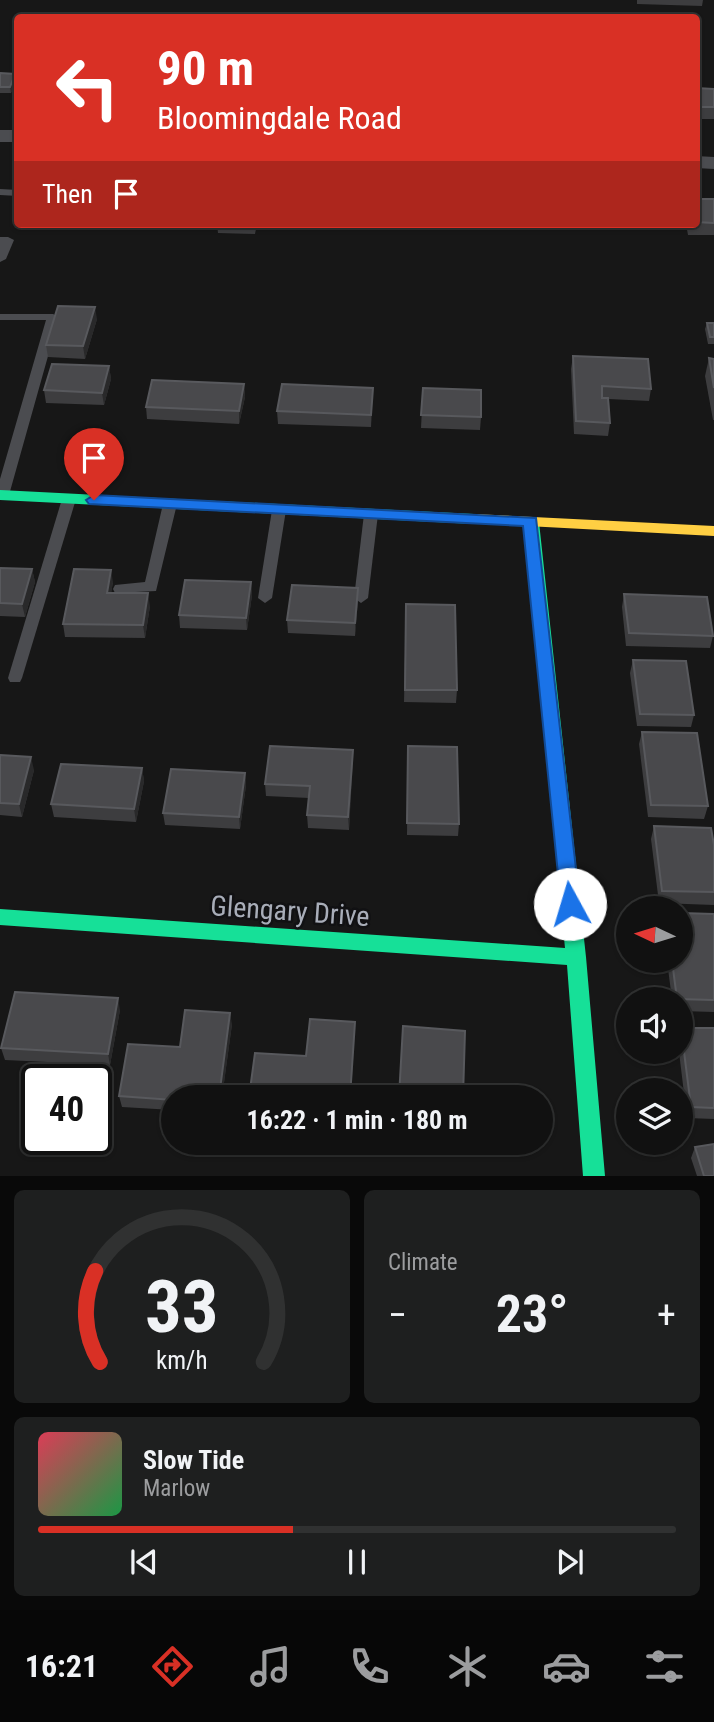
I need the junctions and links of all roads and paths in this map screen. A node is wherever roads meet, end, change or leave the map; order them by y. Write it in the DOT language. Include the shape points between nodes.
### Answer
graph roads {
  1 [pos="0,240"];
  2 [pos="0,259"];
  3 [pos="0,317"];
  4 [pos="1,495"];
  5 [pos="69,499"];
  6 [pos="170,504"];
  7 [pos="279,510"];
  8 [pos="371,514"];
  9 [pos="531,522"];
  10 [pos="714,531"];
  11 [pos="120,589"];
  12 [pos="265,598"];
  13 [pos="361,598"];
  14 [pos="15,678"];
  15 [pos="0,917"];
  16 [pos="576,957"];
  17 [pos="594,1176"];
  1 -- 2 [label="lane" via="8,240"];
  3 -- 4 [label="lane" via="53,317"];
  4 -- 5 [label="street"];
  5 -- 6 [label="street"];
  5 -- 14 [label="lane"];
  6 -- 7 [label="street"];
  6 -- 11 [label="lane" via="151,587"];
  7 -- 8 [label="street"];
  7 -- 12 [label="lane"];
  8 -- 9 [label="street"];
  8 -- 13 [label="lane"];
  9 -- 10 [label="street"];
  9 -- 16 [label="street"];
  15 -- 16 [label="street, Glengary Drive"];
  16 -- 17 [label="street"];
}
